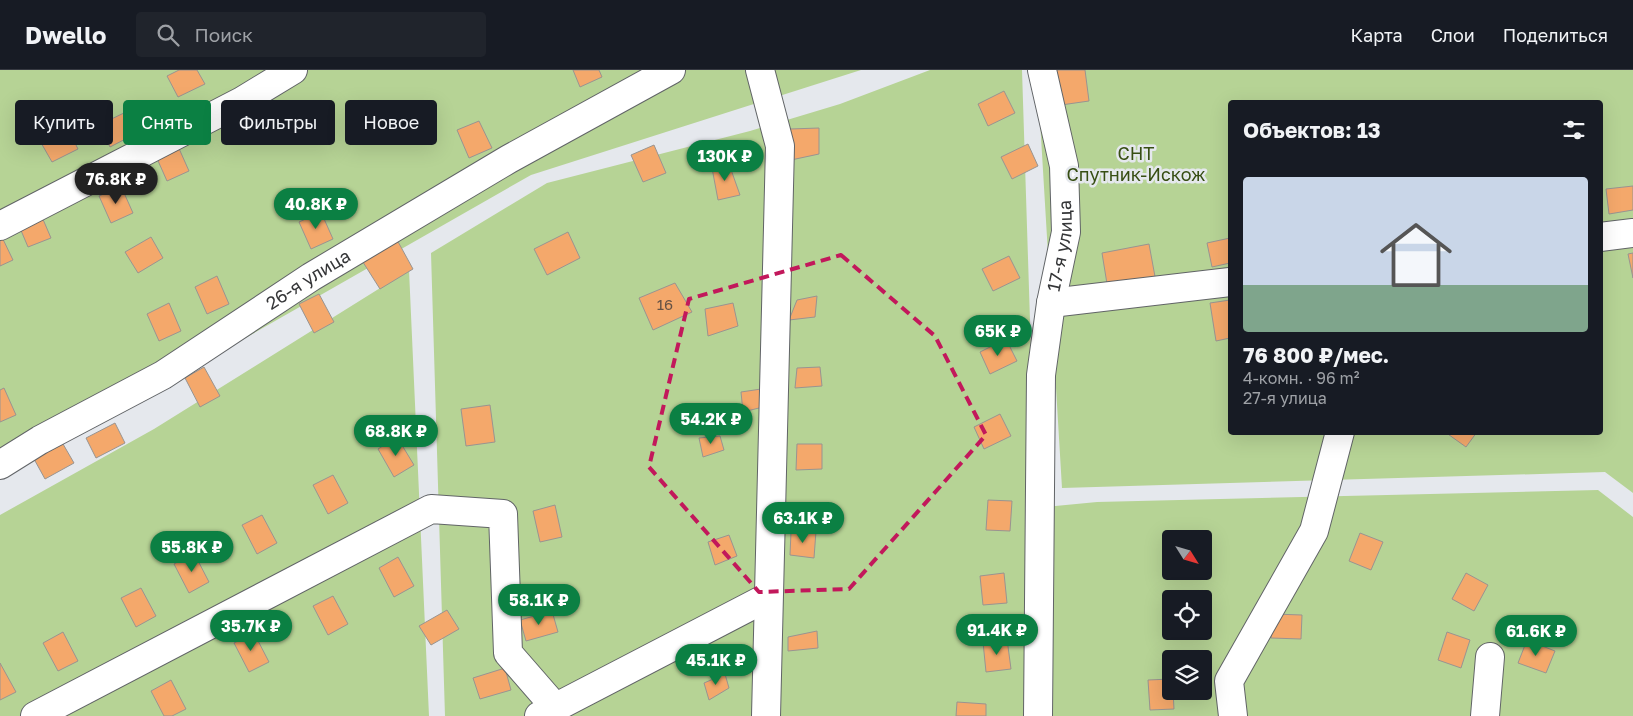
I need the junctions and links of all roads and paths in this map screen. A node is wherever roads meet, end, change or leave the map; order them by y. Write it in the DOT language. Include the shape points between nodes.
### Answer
graph roads {
  1 [pos="293,70"];
  2 [pos="671,70"];
  3 [pos="760,70"];
  4 [pos="1042,70"];
  5 [pos="0,226"];
  6 [pos="1633,233"];
  7 [pos="1603,237"];
  8 [pos="1228,282"];
  9 [pos="1051,303"];
  10 [pos="1339,435"];
  11 [pos="0,465"];
  12 [pos="768,597"];
  13 [pos="1490,657"];
  14 [pos="547,712"];
  15 [pos="35,716"];
  16 [pos="766,716"];
  17 [pos="1038,716"];
  18 [pos="1233,716"];
  19 [pos="1485,716"];
  1 -- 5 [label="street" via="242,101"];
  2 -- 11 [label="street, 26-я улица" via="509,159 319,272 163,376 40,440"];
  3 -- 12 [label="street" via="780,146"];
  4 -- 9 [label="street, 17-я улица" via="1064,166 1066,232"];
  6 -- 7 [label="street"];
  8 -- 9 [label="street"];
  9 -- 17 [label="street, 17-я улица" via="1041,375"];
  10 -- 18 [label="street" via="1314,531 1229,681"];
  12 -- 14 [label="street"];
  12 -- 16 [label="street"];
  13 -- 19 [label="street"];
  14 -- 15 [label="street" via="508,653 503,514 430,509"];
}
